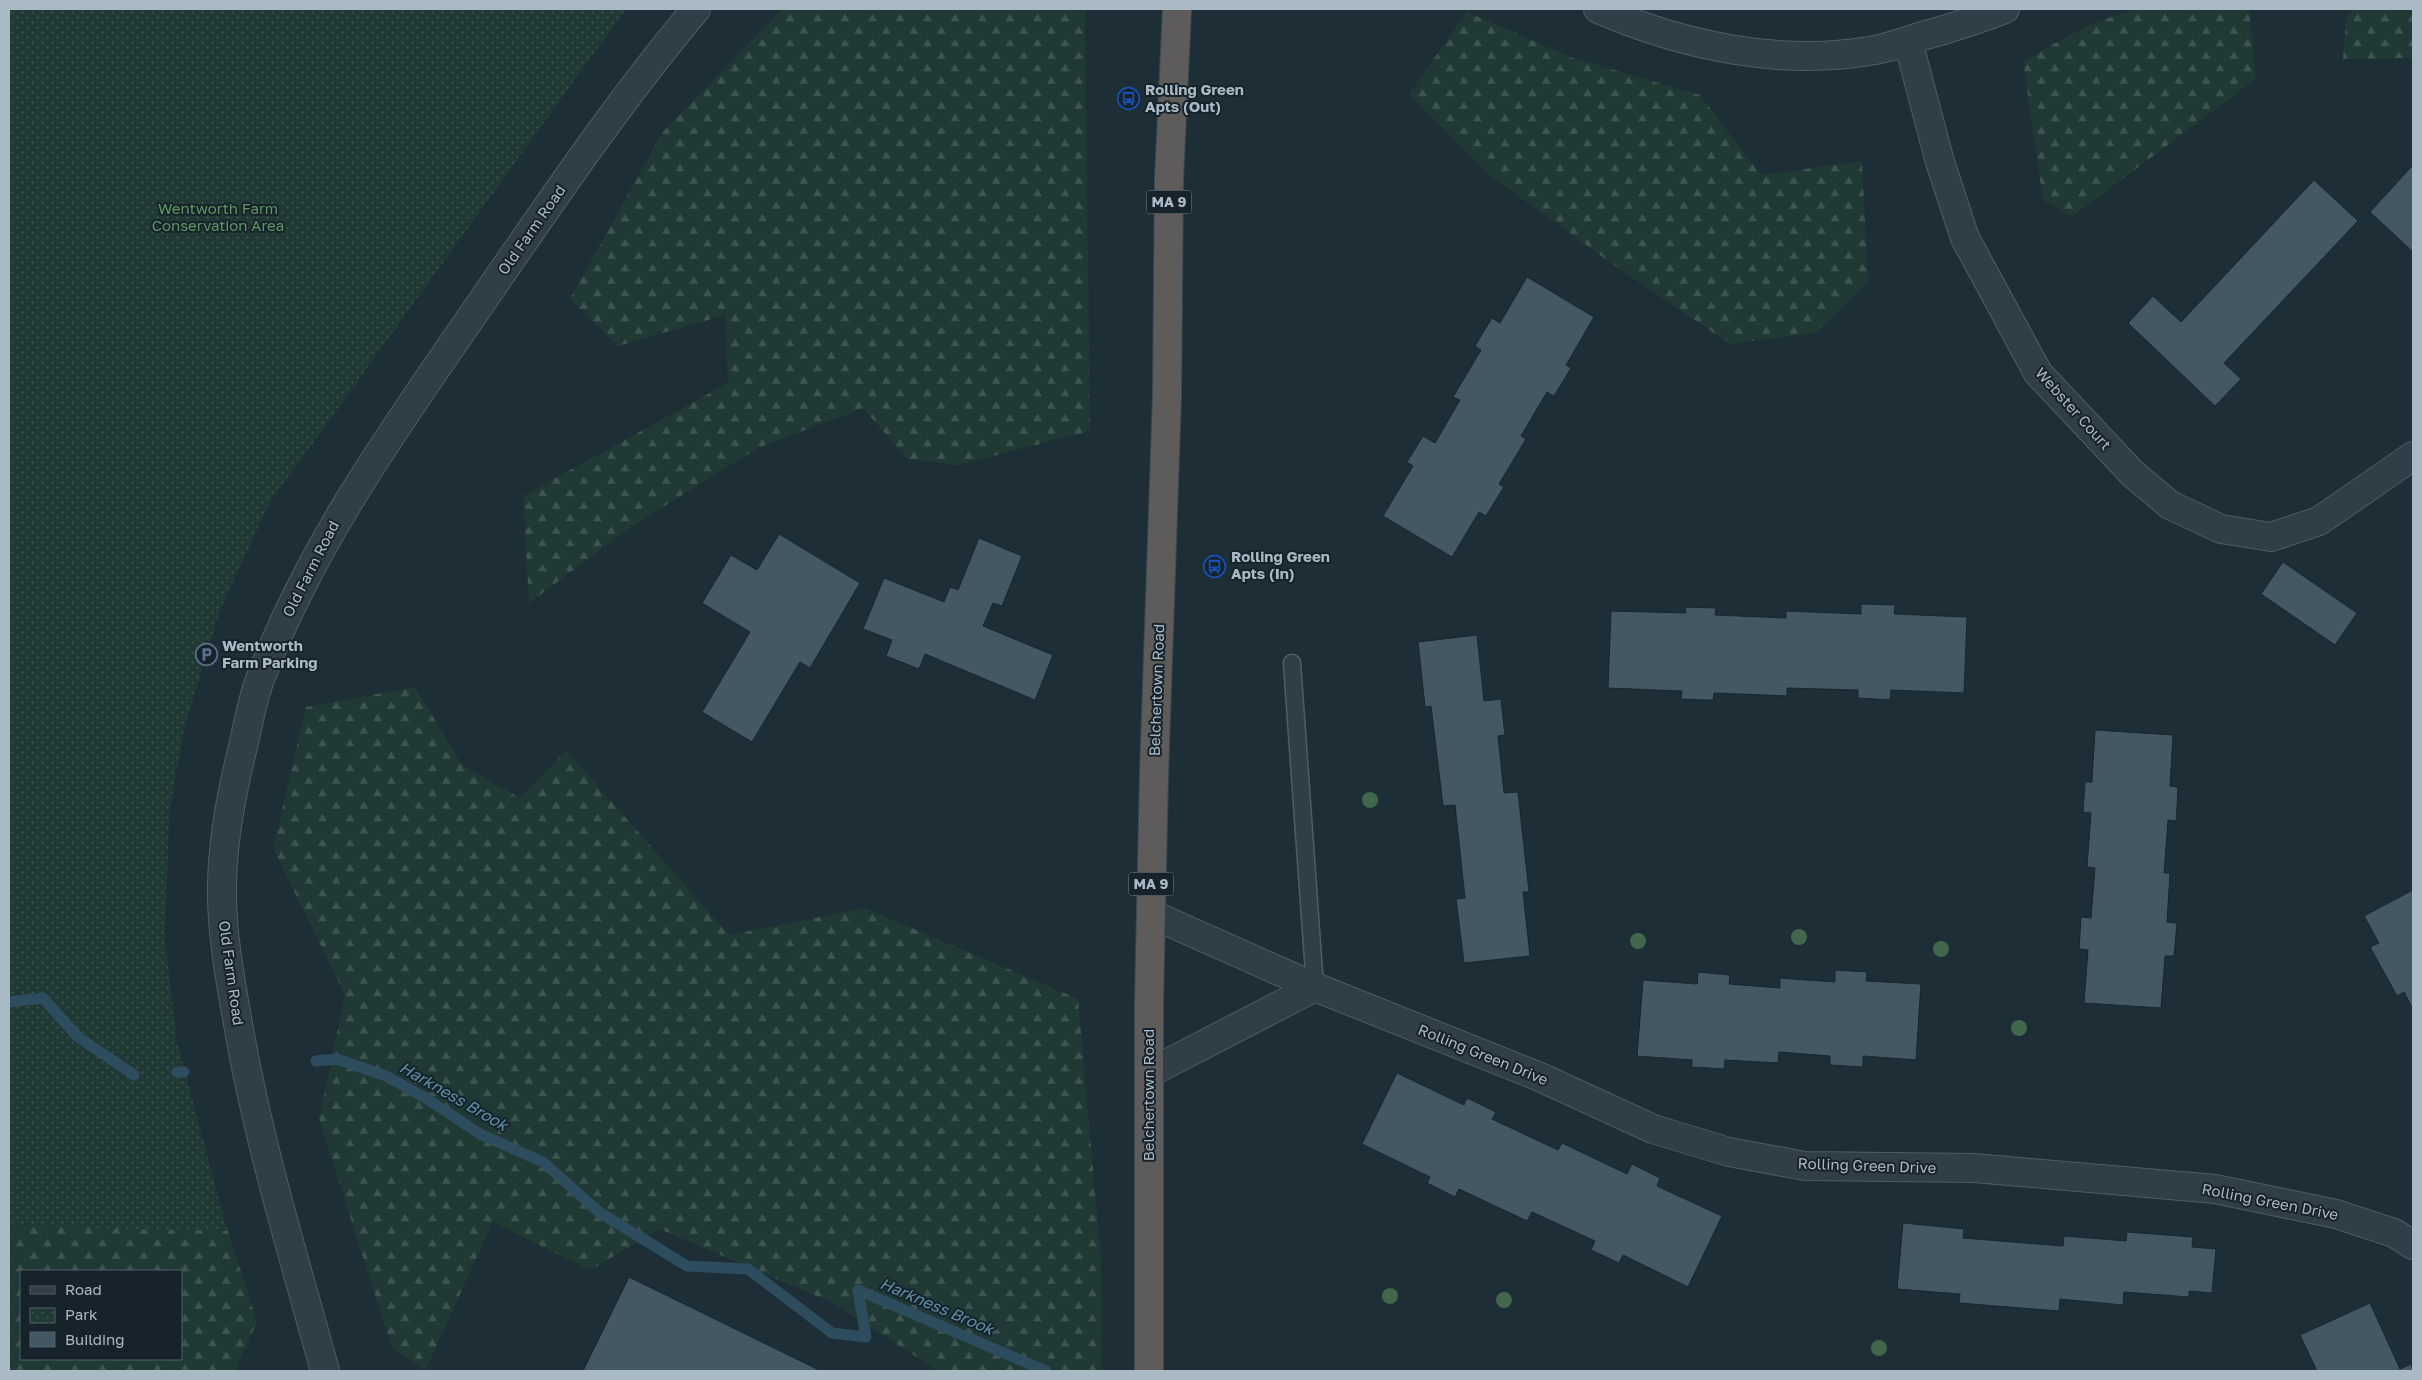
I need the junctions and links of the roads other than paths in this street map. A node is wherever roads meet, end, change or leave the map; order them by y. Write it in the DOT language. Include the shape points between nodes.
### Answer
graph roads {
  1 [pos="696,9"];
  2 [pos="1177,9"];
  3 [pos="1598,9"];
  4 [pos="2005,9"];
  5 [pos="1908,41"];
  6 [pos="2413,456"];
  7 [pos="1292,662"];
  8 [pos="1151,914"];
  9 [pos="1315,987"];
  10 [pos="1149,1073"];
  11 [pos="2413,1246"];
  12 [pos="325,1371"];
  13 [pos="1149,1371"];
  1 -- 12 [label="street, Old Farm Road" via="565,181 388,439 316,554 292,601 258,685 232,790 222,878 226,960 243,1056 267,1160"];
  2 -- 8 [label="highway, Belchertown Road / MA 9" via="1169,179 1167,396"];
  3 -- 5 [label="street" via="1634,23 1725,49 1818,56 1876,50"];
  4 -- 5 [label="street"];
  5 -- 6 [label="street, Webster Court" via="1940,162 1965,238 2038,373 2133,474 2170,505 2221,529 2271,537 2319,521"];
  7 -- 9 [label="lane"];
  8 -- 9 [label="street, Rolling Green Drive"];
  8 -- 10 [label="highway, Belchertown Road / MA 9"];
  9 -- 10 [label="street"];
  9 -- 11 [label="street, Rolling Green Drive" via="1540,1077 1653,1129 1729,1152 1805,1166 1974,1168 2215,1189 2336,1214 2394,1234"];
  10 -- 13 [label="highway, Belchertown Road / MA 9"];
}
